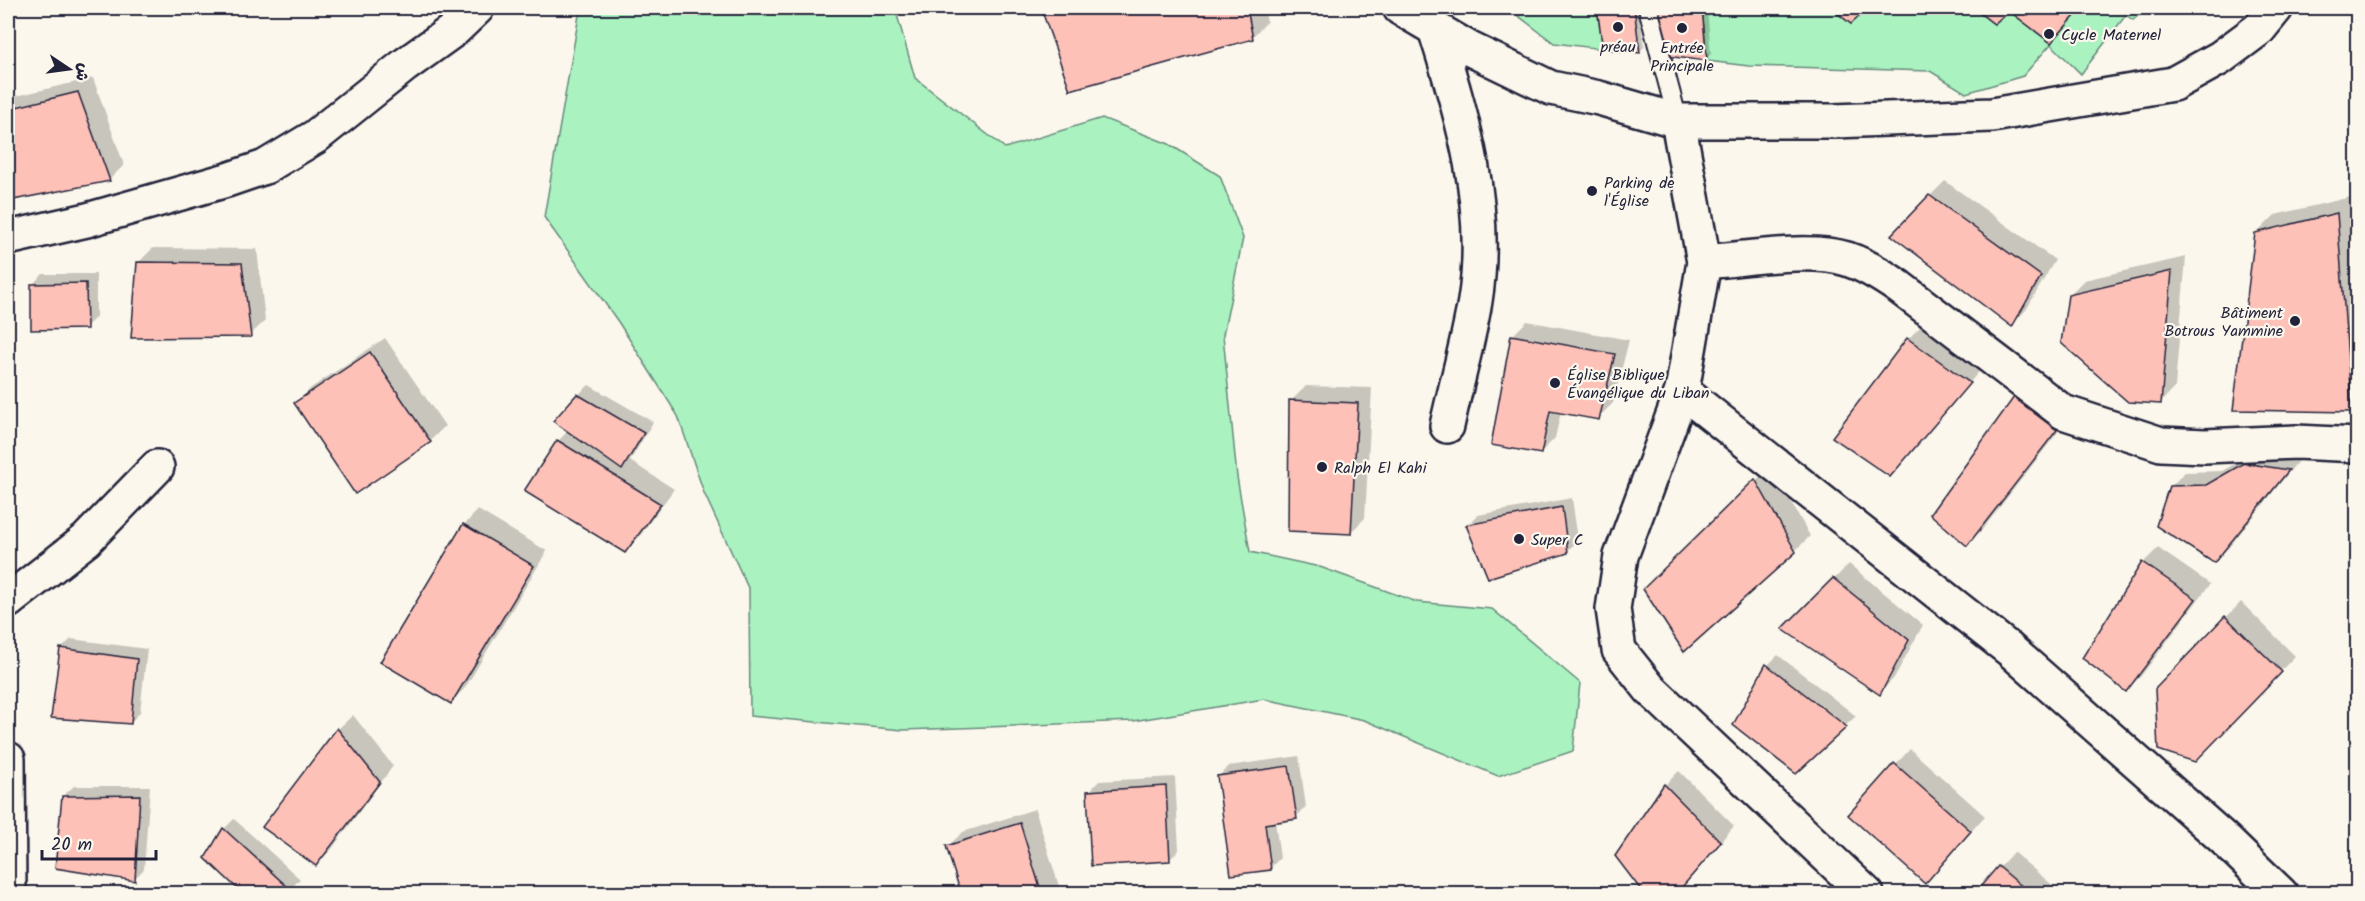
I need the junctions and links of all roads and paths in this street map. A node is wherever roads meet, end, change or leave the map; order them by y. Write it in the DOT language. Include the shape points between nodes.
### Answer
graph roads {
  1 [pos="477,8"];
  2 [pos="1400,8"];
  3 [pos="1648,8"];
  4 [pos="2276,8"];
  5 [pos="1435,29"];
  6 [pos="1678,121"];
  7 [pos="8,238"];
  8 [pos="1704,262"];
  9 [pos="1682,391"];
  10 [pos="1447,426"];
  11 [pos="2358,445"];
  12 [pos="157,467"];
  13 [pos="8,601"];
  14 [pos="8,759"];
  15 [pos="9,894"];
  16 [pos="1867,894"];
  17 [pos="2281,894"];
  1 -- 7 [label="street" via="315,137 265,167 87,220"];
  2 -- 5 [label="street"];
  3 -- 6 [label="lane"];
  4 -- 6 [label="street" via="2259,29 2220,58 2174,84 1992,115"];
  5 -- 6 [label="street" via="1551,88"];
  5 -- 10 [label="street" via="1461,109 1476,186 1479,236 1475,300"];
  6 -- 8 [label="street"];
  8 -- 9 [label="street"];
  8 -- 11 [label="street" via="1807,254 1846,259 1874,270 2063,412 2161,444"];
  9 -- 16 [label="street" via="1621,556 1613,609 1619,650 1650,689"];
  9 -- 17 [label="street" via="2009,649"];
  12 -- 13 [label="street" via="86,540"];
  14 -- 15 [label="street"];
}
